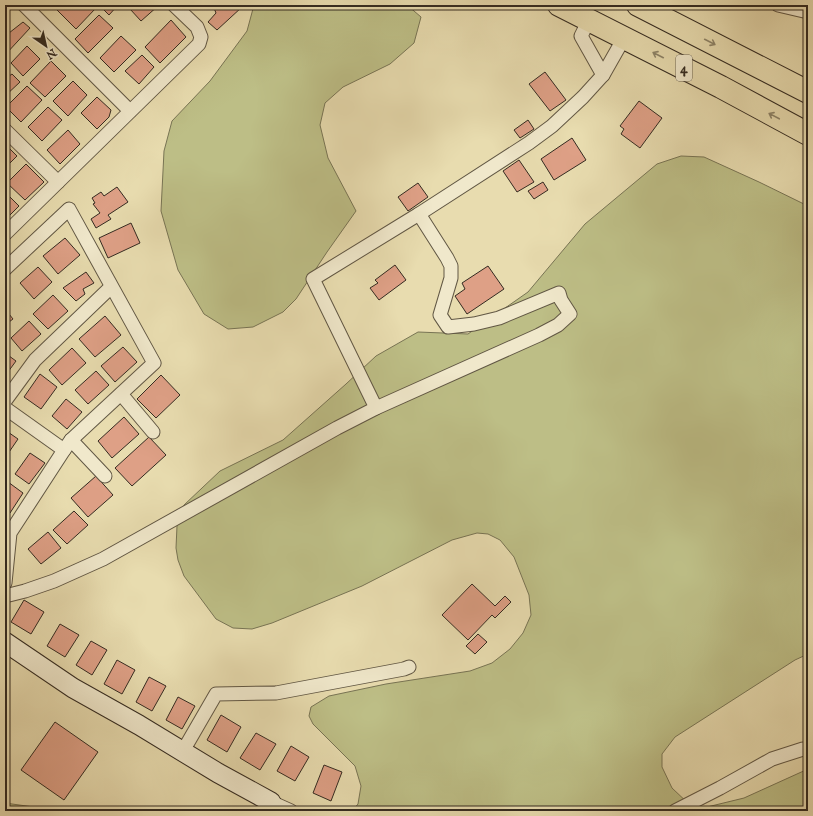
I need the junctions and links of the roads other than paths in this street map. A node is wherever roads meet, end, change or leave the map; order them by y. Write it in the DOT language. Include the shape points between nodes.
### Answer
graph roads {
  1 [pos="24,5"];
  2 [pos="174,5"];
  3 [pos="559,5"];
  4 [pos="638,5"];
  5 [pos="778,5"];
  6 [pos="808,12"];
  7 [pos="589,20"];
  8 [pos="624,38"];
  9 [pos="603,75"];
  10 [pos="808,92"];
  11 [pos="130,111"];
  12 [pos="5,130"];
  13 [pos="808,134"];
  14 [pos="58,182"];
  15 [pos="419,214"];
  16 [pos="5,234"];
  17 [pos="5,269"];
  18 [pos="111,287"];
  19 [pos="120,394"];
  20 [pos="5,401"];
  21 [pos="5,408"];
  22 [pos="376,408"];
  23 [pos="153,432"];
  24 [pos="68,445"];
  25 [pos="105,476"];
  26 [pos="7,531"];
  27 [pos="5,582"];
  28 [pos="5,596"];
  29 [pos="5,642"];
  30 [pos="409,666"];
  31 [pos="808,750"];
  32 [pos="183,751"];
  33 [pos="271,802"];
  34 [pos="291,811"];
  35 [pos="674,811"];
  1 -- 11 [label="street"];
  2 -- 11 [label="street" via="197,27 201,37 199,44"];
  3 -- 7 [label="highway, 4"];
  4 -- 10 [label="highway, 4, one-way"];
  5 -- 6 [label="street"];
  7 -- 8 [label="highway, 4"];
  7 -- 9 [label="street" via="582,36"];
  8 -- 9 [label="street"];
  13 -- 8 [label="highway, 4, one-way"];
  9 -- 15 [label="street" via="552,126"];
  11 -- 14 [label="street"];
  12 -- 14 [label="street"];
  14 -- 16 [label="street"];
  15 -- 22 [label="street" via="313,279"];
  15 -- 22 [label="street" via="451,266 451,278 440,315 448,328 499,318 558,293 570,314 558,325 539,335"];
  17 -- 18 [label="street" via="68,209"];
  18 -- 19 [label="street" via="154,363"];
  18 -- 20 [label="street" via="34,360"];
  19 -- 23 [label="street"];
  19 -- 24 [label="street"];
  21 -- 24 [label="street"];
  22 -- 28 [label="street" via="103,559 54,581"];
  24 -- 25 [label="street"];
  24 -- 26 [label="street"];
  26 -- 27 [label="street"];
  29 -- 32 [label="street" via="73,688"];
  30 -- 32 [label="street" via="276,693 216,694"];
  31 -- 35 [label="street" via="803,749 772,759"];
  32 -- 33 [label="street"];
  33 -- 34 [label="street"];
}
